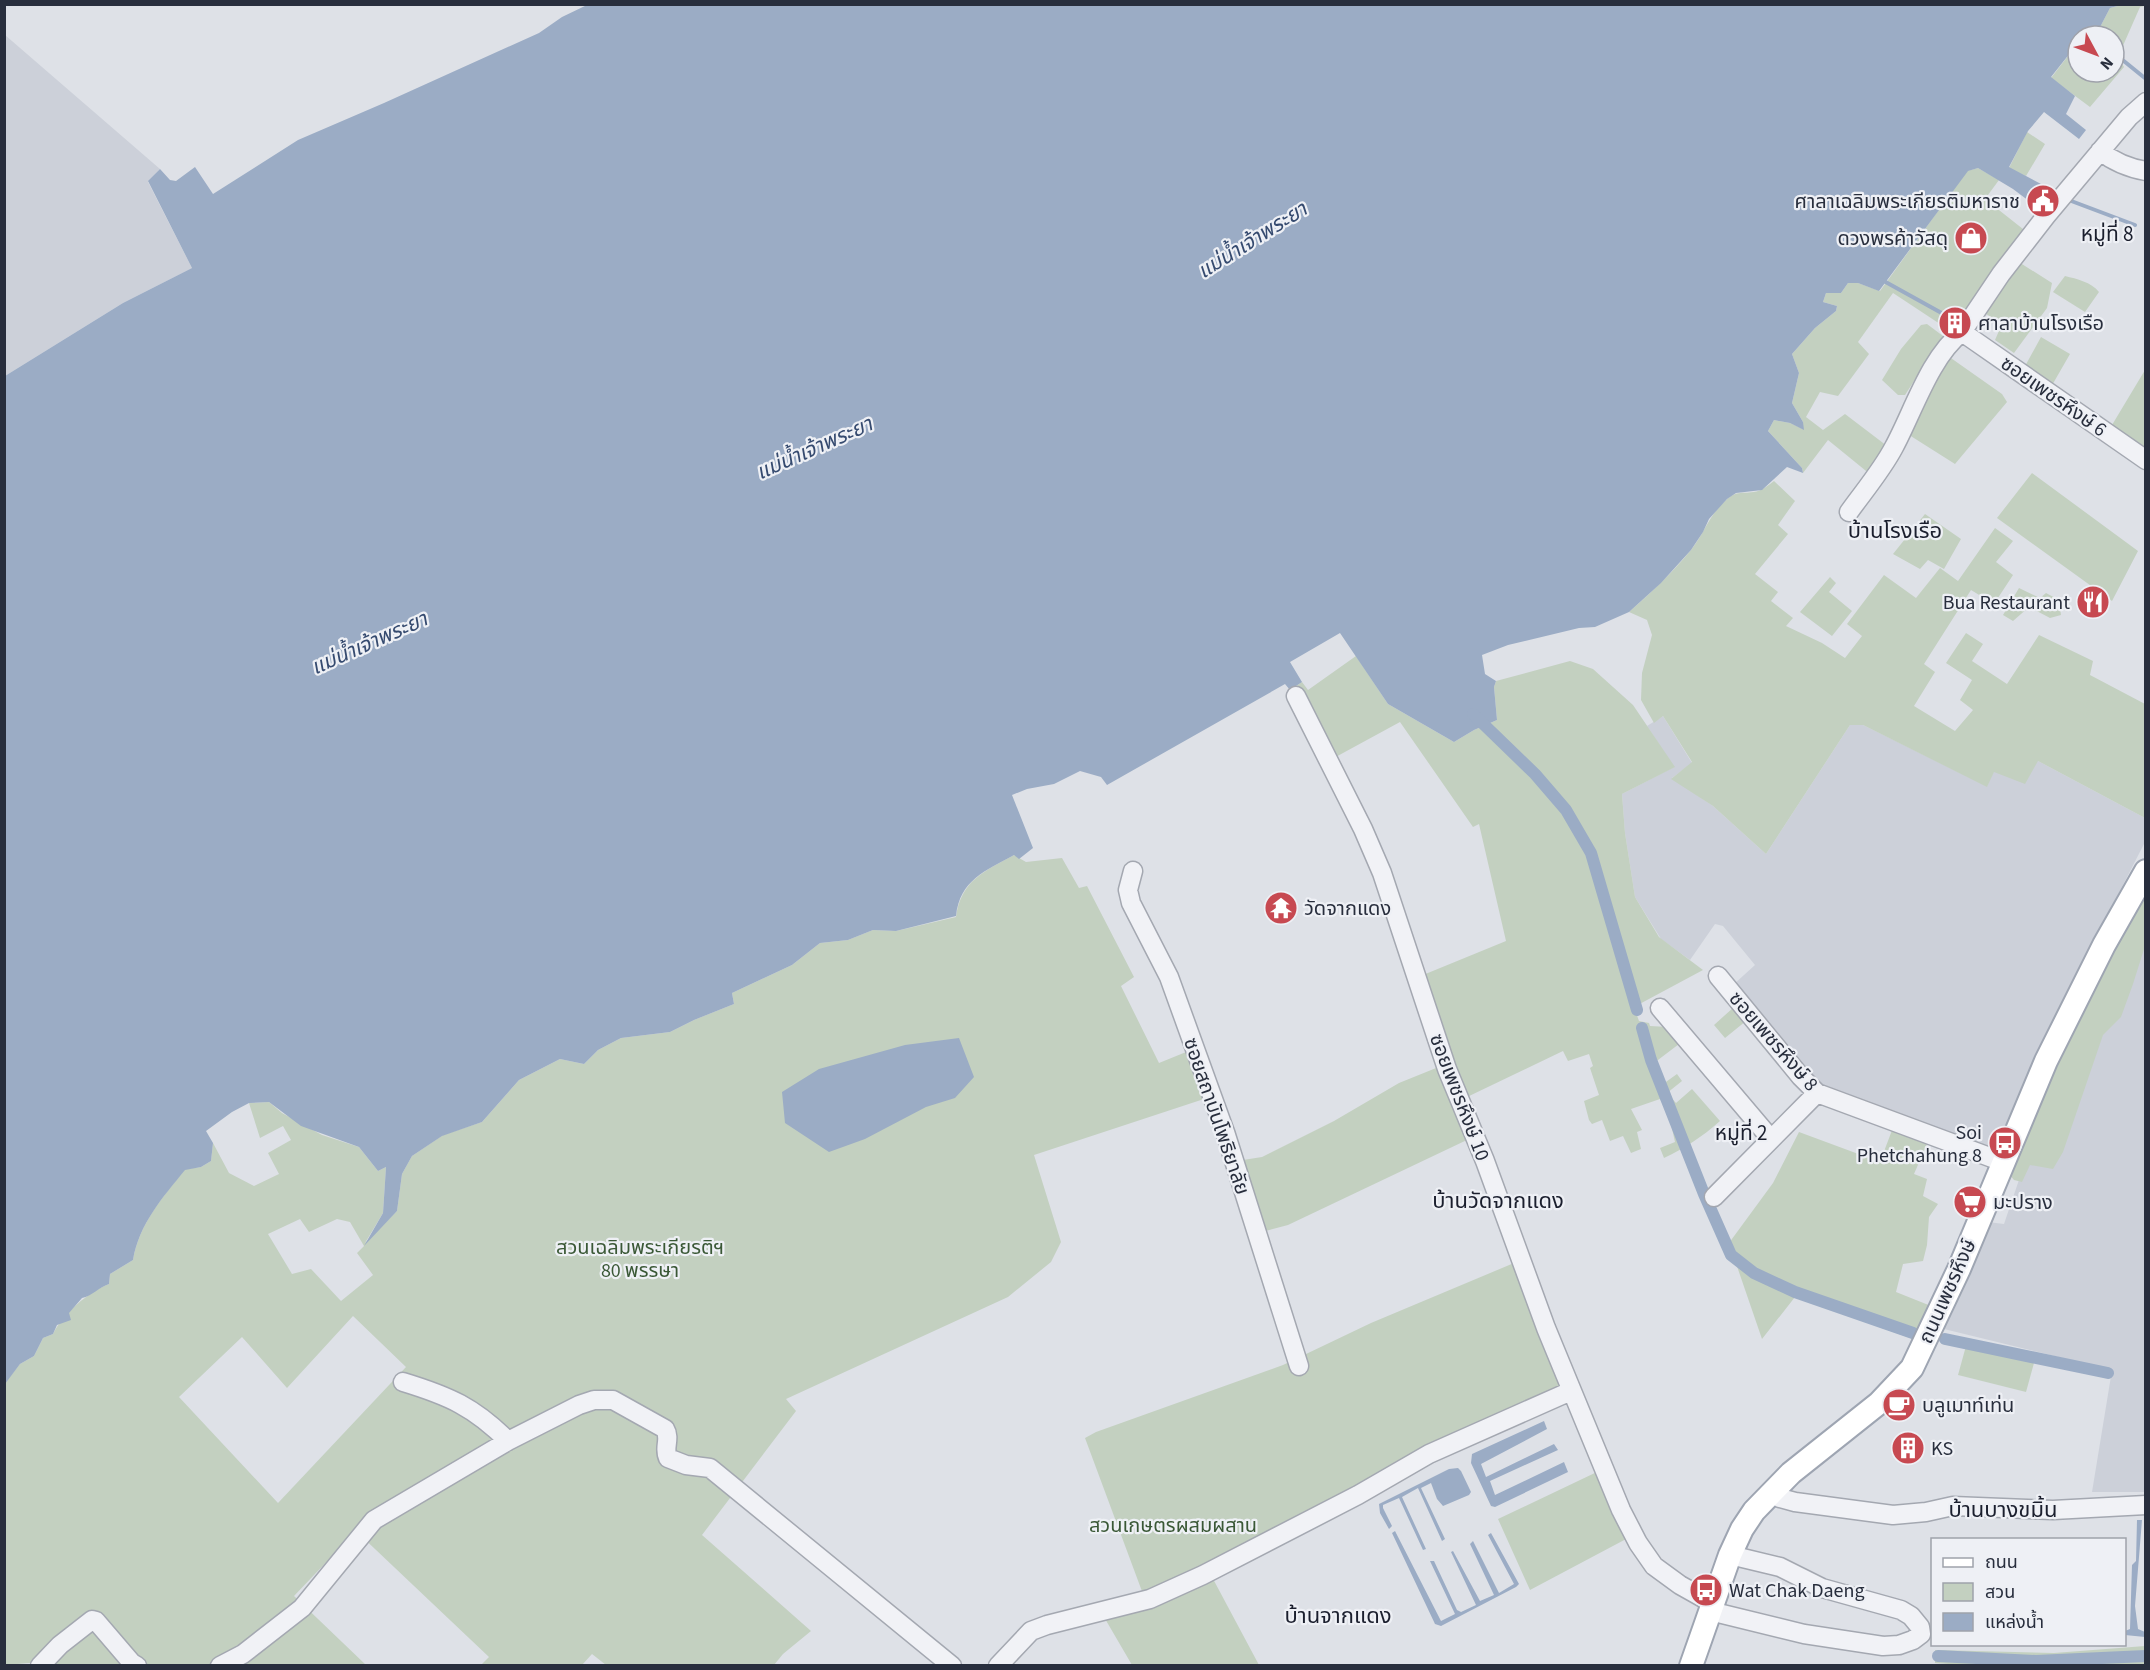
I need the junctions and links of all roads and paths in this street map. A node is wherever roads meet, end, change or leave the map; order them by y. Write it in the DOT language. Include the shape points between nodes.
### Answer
graph roads {
  1 [pos="2145,102"];
  2 [pos="2100,151"];
  3 [pos="2145,171"];
  4 [pos="1962,332"];
  5 [pos="2145,460"];
  6 [pos="1849,512"];
  7 [pos="1296,696"];
  8 [pos="1133,871"];
  9 [pos="2145,871"];
  10 [pos="1718,976"];
  11 [pos="1660,1008"];
  12 [pos="1817,1093"];
  13 [pos="1771,1139"];
  14 [pos="2003,1162"];
  15 [pos="1714,1197"];
  16 [pos="1299,1366"];
  17 [pos="403,1383"];
  18 [pos="1571,1391"];
  19 [pos="508,1442"];
  20 [pos="1772,1492"];
  21 [pos="2145,1505"];
  22 [pos="1730,1555"];
  23 [pos="1711,1607"];
  24 [pos="40,1665"];
  25 [pos="137,1665"];
  26 [pos="220,1665"];
  27 [pos="952,1665"];
  28 [pos="998,1665"];
  29 [pos="1691,1665"];
  1 -- 2 [label="street"];
  2 -- 3 [label="street" via="2121,164"];
  2 -- 4 [label="street" via="2001,274"];
  4 -- 5 [label="street, ซอยเพชรหึงษ์ 6"];
  4 -- 6 [label="street" via="1934,368 1893,450"];
  7 -- 18 [label="street, ซอยเพชรหึงษ์ 10" via="1382,873 1447,1069"];
  8 -- 16 [label="street, ซอยสถาบันโพธิยาลัย" via="1128,890 1131,903 1169,977 1225,1132"];
  9 -- 14 [label="main road, ถนนเพชรหึงษ์" via="2046,1061"];
  10 -- 12 [label="street, ซอยเพชรหึงษ์ 8"];
  11 -- 13 [label="street"];
  12 -- 13 [label="street"];
  12 -- 14 [label="street, ซอยเพชรหึงษ์ 8"];
  13 -- 15 [label="street"];
  14 -- 20 [label="main road, ถนนเพชรหึงษ์" via="1912,1368 1879,1403"];
  17 -- 19 [label="street" via="459,1402"];
  18 -- 23 [label="street, ซอยเพชรหึงษ์ 10" via="1638,1543 1654,1566"];
  18 -- 28 [label="street" via="1429,1454 1330,1510 1150,1599 1031,1631"];
  19 -- 26 [label="street" via="374,1520 302,1608 243,1654"];
  19 -- 27 [label="street" via="579,1405 613,1400 665,1429 668,1458 710,1468"];
  20 -- 21 [label="street" via="1795,1502 1893,1515 1953,1506 2053,1510"];
  20 -- 22 [label="main road, ถนนเพชรหึงษ์" via="1742,1528"];
  22 -- 23 [label="main road, ถนนเพชรหึงษ์"];
  22 -- 23 [label="street, ซอยเพชรหึงษ์ 10" via="1768,1563 1822,1588 1901,1610 1911,1616 1921,1634 1899,1645 1883,1646 1804,1634"];
  23 -- 29 [label="main road, ถนนเพชรหึงษ์"];
  24 -- 25 [label="street" via="92,1620"];
}
